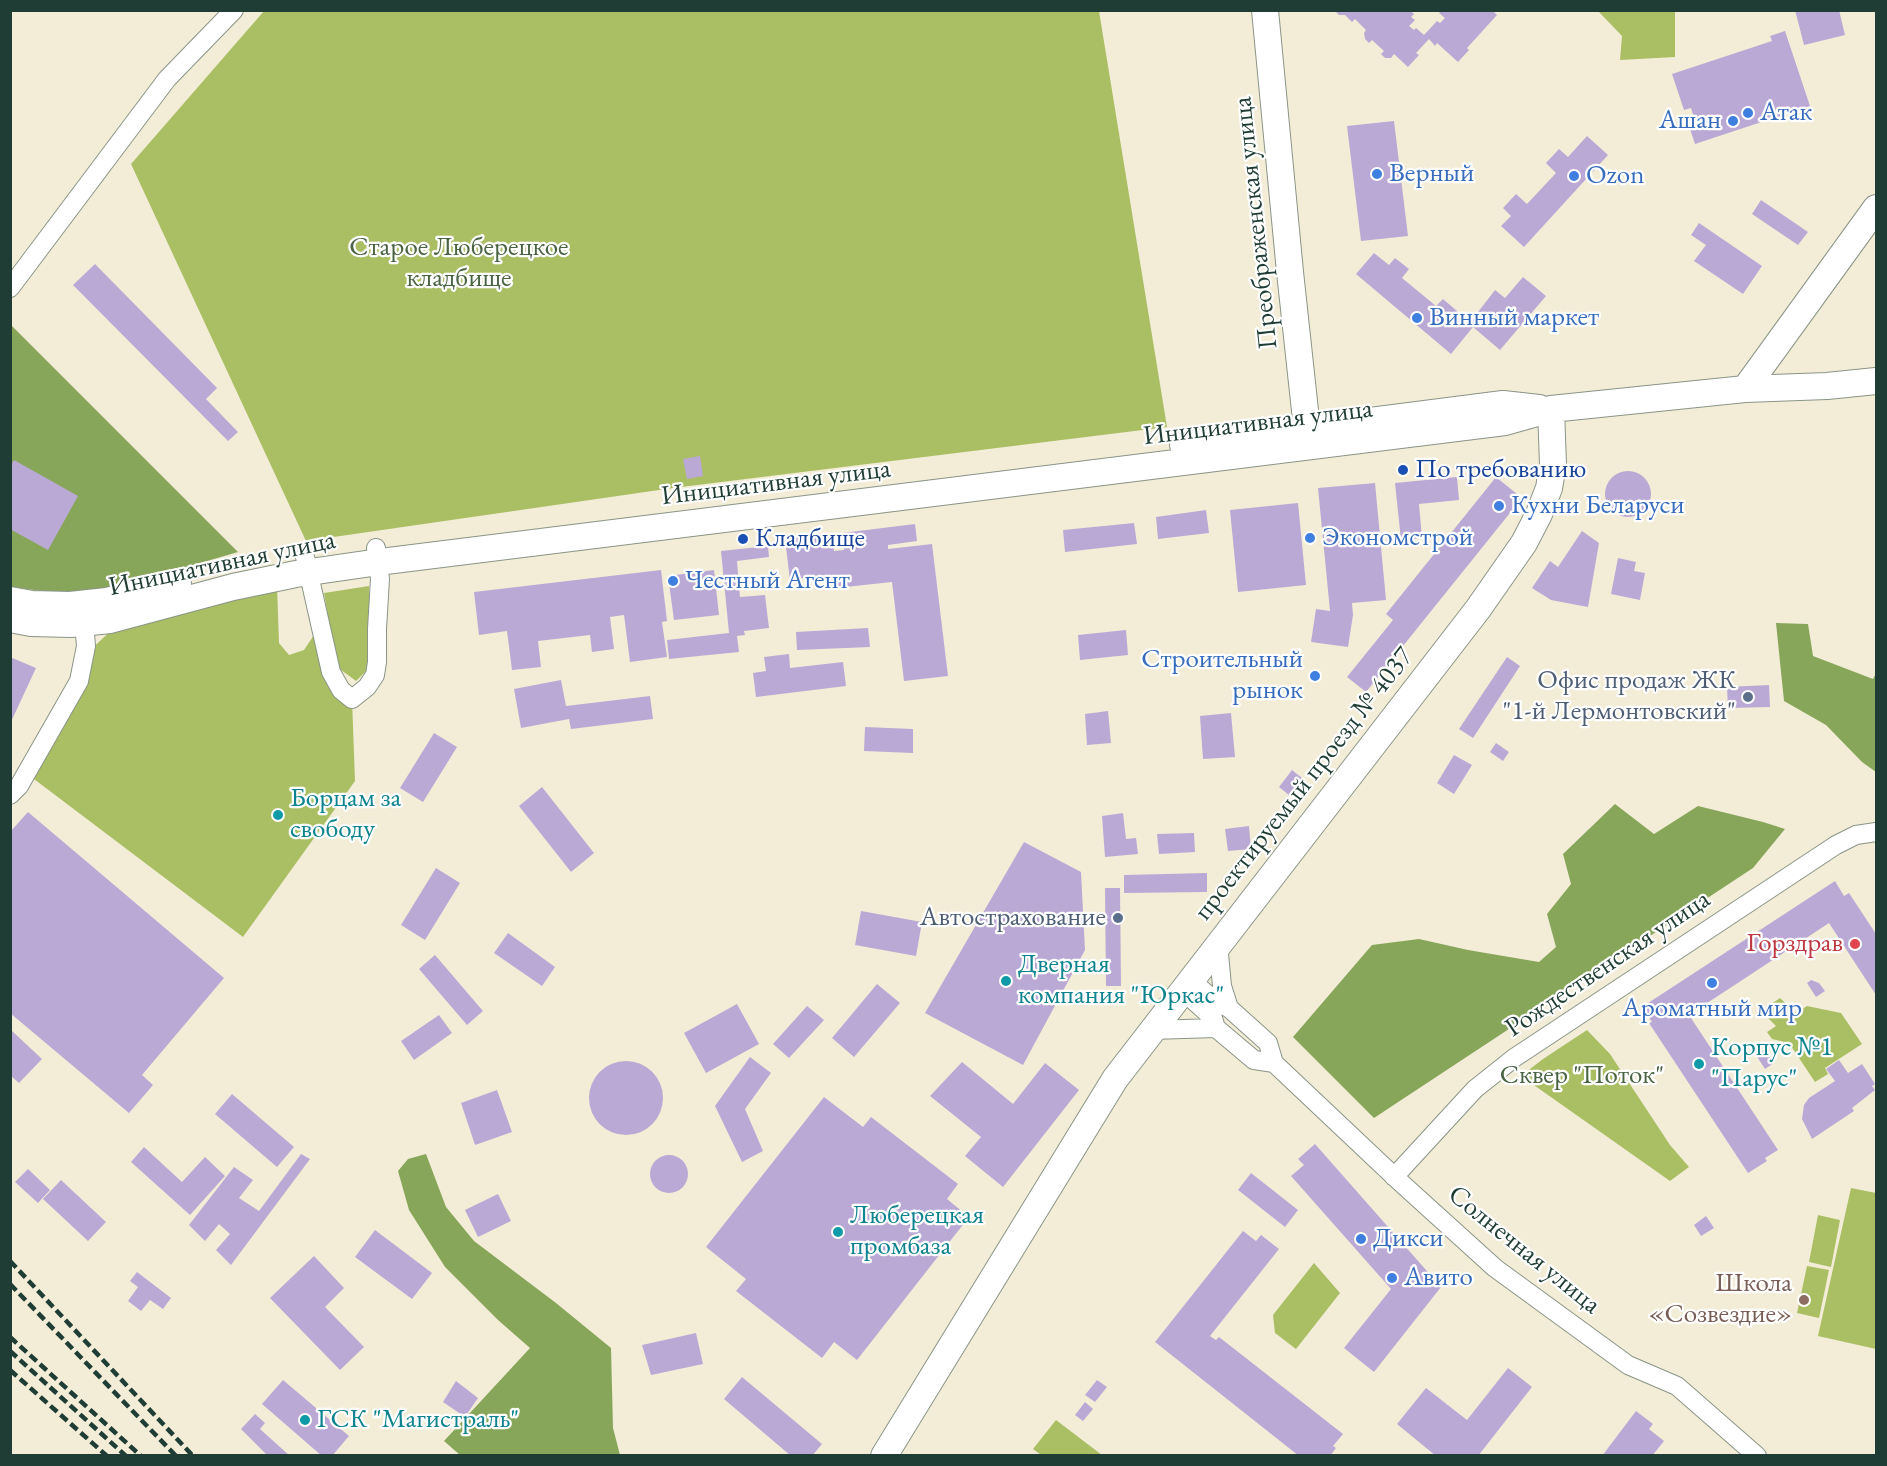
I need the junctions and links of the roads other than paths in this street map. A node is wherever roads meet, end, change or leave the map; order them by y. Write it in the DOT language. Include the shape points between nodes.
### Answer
graph roads {
  1 [pos="234,10"];
  2 [pos="1265,10"];
  3 [pos="1876,208"];
  4 [pos="10,288"];
  5 [pos="1876,381"];
  6 [pos="1744,389"];
  7 [pos="1551,409"];
  8 [pos="1307,429"];
  9 [pos="377,555"];
  10 [pos="306,565"];
  11 [pos="10,600"];
  12 [pos="10,619"];
  13 [pos="84,622"];
  14 [pos="10,795"];
  15 [pos="1876,832"];
  16 [pos="1218,943"];
  17 [pos="1186,985"];
  18 [pos="1229,1008"];
  19 [pos="1216,1028"];
  20 [pos="1151,1030"];
  21 [pos="1274,1063"];
  22 [pos="1394,1177"];
  23 [pos="884,1455"];
  24 [pos="1757,1455"];
  1 -- 4 [label="street" via="167,79"];
  2 -- 8 [label="main road, Преображенская улица"];
  3 -- 6 [label="main road"];
  5 -- 6 [label="main road, Инициативная улица"];
  6 -- 7 [label="main road, Инициативная улица"];
  7 -- 8 [label="main road, Инициативная улица" via="1503,404"];
  7 -- 9 [label="main road, Инициативная улица" via="1505,422"];
  7 -- 16 [label="main road, проектируемый проезд № 4037" via="1553,465 1549,488 1524,543 1478,609"];
  8 -- 9 [label="main road, Инициативная улица" via="504,530"];
  9 -- 10 [label="main road, Инициативная улица"];
  9 -- 10 [label="street" via="380,579 375,675 352,699 330,672"];
  10 -- 11 [label="main road, Инициативная улица" via="228,572 107,601 70,605"];
  10 -- 13 [label="main road, Инициативная улица" via="110,620"];
  12 -- 13 [label="main road, Инициативная улица" via="31,623"];
  13 -- 14 [label="street" via="86,646 78,681 19,786"];
  15 -- 22 [label="street, Рождественская улица" via="1836,844 1514,1058 1475,1089"];
  16 -- 17 [label="main road, проектируемый проезд № 4037"];
  16 -- 18 [label="street" via="1222,986"];
  17 -- 18 [label="street"];
  17 -- 19 [label="street" via="1213,1018"];
  17 -- 20 [label="main road, проектируемый проезд № 4037"];
  18 -- 21 [label="street" via="1268,1043"];
  19 -- 20 [label="street"];
  19 -- 21 [label="street" via="1254,1060"];
  20 -- 23 [label="main road, проектируемый проезд № 4037" via="1111,1084"];
  21 -- 22 [label="street, Солнечная улица"];
  22 -- 24 [label="street, Солнечная улица" via="1495,1268 1628,1365 1677,1386"];
}
